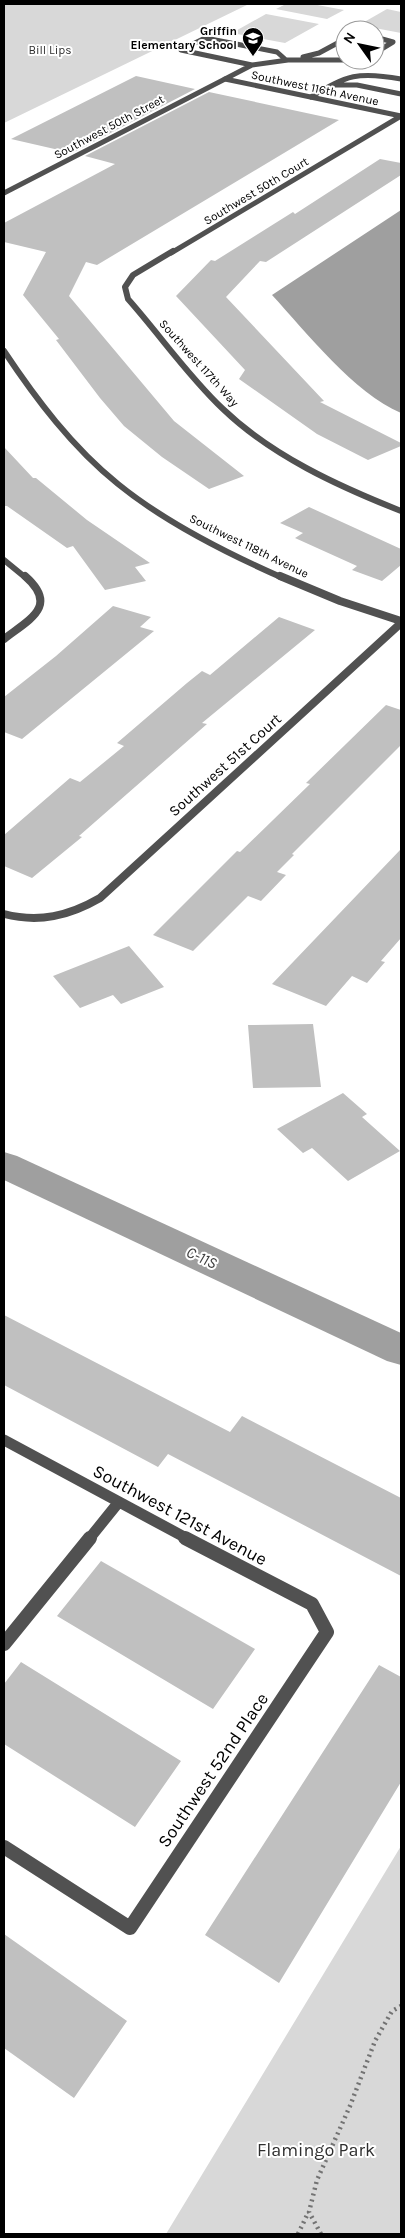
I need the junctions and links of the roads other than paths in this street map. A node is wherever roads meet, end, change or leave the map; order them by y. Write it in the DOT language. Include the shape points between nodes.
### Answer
graph roads {
  1 [pos="385,40"];
  2 [pos="335,44"];
  3 [pos="385,47"];
  4 [pos="286,60"];
  5 [pos="335,60"];
  6 [pos="252,65"];
  7 [pos="225,79"];
  8 [pos="401,79"];
  9 [pos="331,86"];
  10 [pos="401,94"];
  11 [pos="310,97"];
  12 [pos="401,116"];
  13 [pos="4,193"];
  14 [pos="125,288"];
  15 [pos="4,351"];
  16 [pos="401,511"];
  17 [pos="4,560"];
  18 [pos="401,622"];
  19 [pos="4,639"];
  20 [pos="4,914"];
  21 [pos="4,1440"];
  22 [pos="118,1503"];
  23 [pos="327,1632"];
  24 [pos="4,1644"];
  25 [pos="4,1847"];
  1 -- 3 [label="street" via="393,42"];
  2 -- 4 [label="street" via="319,53"];
  4 -- 5 [label="street"];
  4 -- 6 [label="street"];
  4 -- 6 [label="street" via="277,52 205,38 181,50"];
  6 -- 7 [label="street, Southwest 50th Street"];
  7 -- 11 [label="street, Southwest 116th Avenue"];
  7 -- 13 [label="street, Southwest 50th Street"];
  8 -- 9 [label="street" via="361,73 345,77"];
  9 -- 10 [label="street" via="357,85"];
  9 -- 11 [label="street"];
  11 -- 12 [label="street, Southwest 116th Avenue"];
  12 -- 14 [label="street, Southwest 50th Court" via="132,275"];
  14 -- 16 [label="street, Southwest 117th Way" via="128,299 194,377 243,426 286,455 336,482"];
  15 -- 18 [label="street, Southwest 118th Avenue" via="56,422 82,450 146,503 188,530 281,576"];
  17 -- 19 [label="street" via="36,585 42,598 37,614"];
  18 -- 20 [label="street, Southwest 51st Court" via="100,898 60,917 33,919"];
  21 -- 22 [label="street, Southwest 121st Avenue"];
  22 -- 23 [label="street, Southwest 121st Avenue" via="312,1604"];
  22 -- 24 [label="street"];
  23 -- 25 [label="street, Southwest 52nd Place" via="130,1928"];
}
